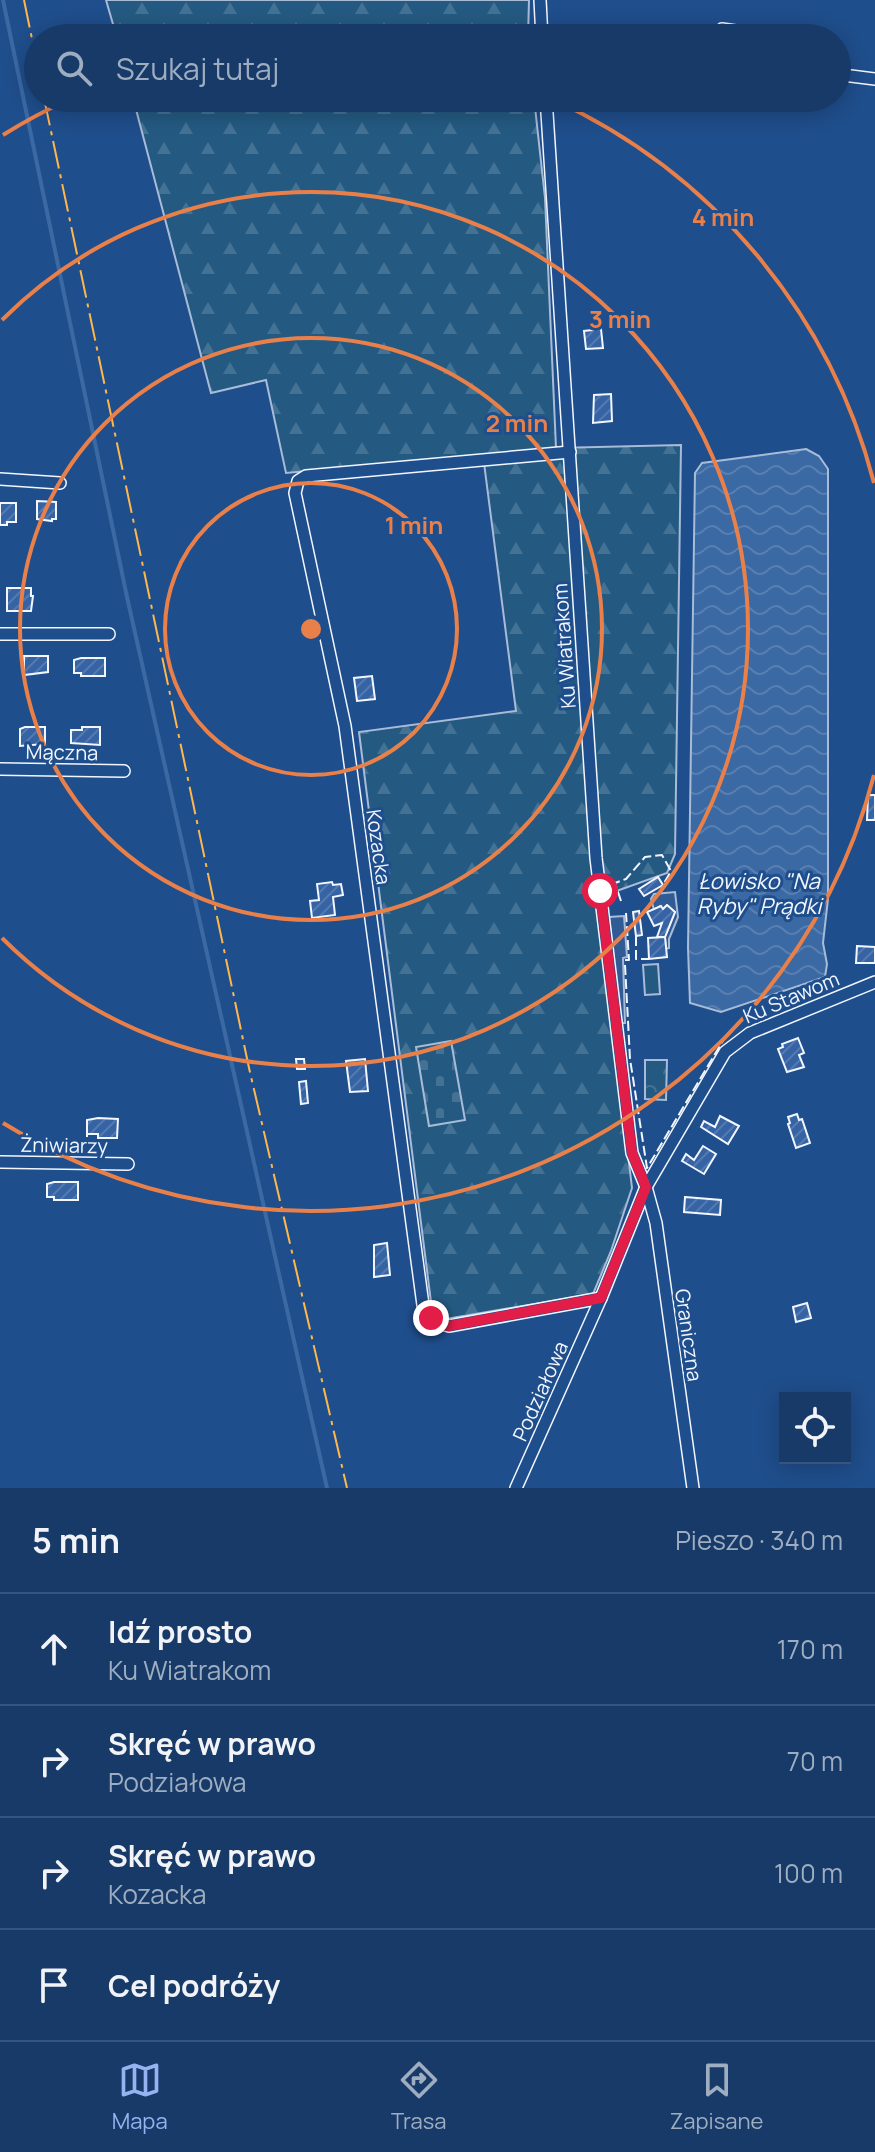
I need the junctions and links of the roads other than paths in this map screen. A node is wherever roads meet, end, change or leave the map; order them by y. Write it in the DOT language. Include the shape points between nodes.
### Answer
graph roads {
  1 [pos="540,0"];
  2 [pos="541,24"];
  3 [pos="851,76"];
  4 [pos="875,79"];
  5 [pos="547,112"];
  6 [pos="570,452"];
  7 [pos="0,479"];
  8 [pos="60,483"];
  9 [pos="0,634"];
  10 [pos="109,634"];
  11 [pos="0,769"];
  12 [pos="124,771"];
  13 [pos="875,982"];
  14 [pos="725,1052"];
  15 [pos="0,1162"];
  16 [pos="128,1164"];
  17 [pos="646,1187"];
  18 [pos="601,1298"];
  19 [pos="516,1488"];
  20 [pos="693,1488"];
  1 -- 2 [label="street"];
  3 -- 4 [label="street"];
  5 -- 6 [label="street, Ku Wiatrakom"];
  6 -- 17 [label="street, Ku Wiatrakom" via="596,858 632,1153"];
  6 -- 18 [label="street, Kozacka" via="306,476 298,481 295,493 345,726 423,1305 436,1322 449,1326"];
  7 -- 8 [label="street"];
  9 -- 10 [label="street"];
  11 -- 12 [label="street, Mączna"];
  13 -- 14 [label="street, Ku Stawom" via="750,1033"];
  14 -- 17 [label="street, Podziałowa"];
  15 -- 16 [label="street, Żniwiarzy"];
  17 -- 18 [label="street, Podziałowa"];
  17 -- 20 [label="street, Graniczna" via="656,1223"];
  18 -- 19 [label="street, Podziałowa"];
}
